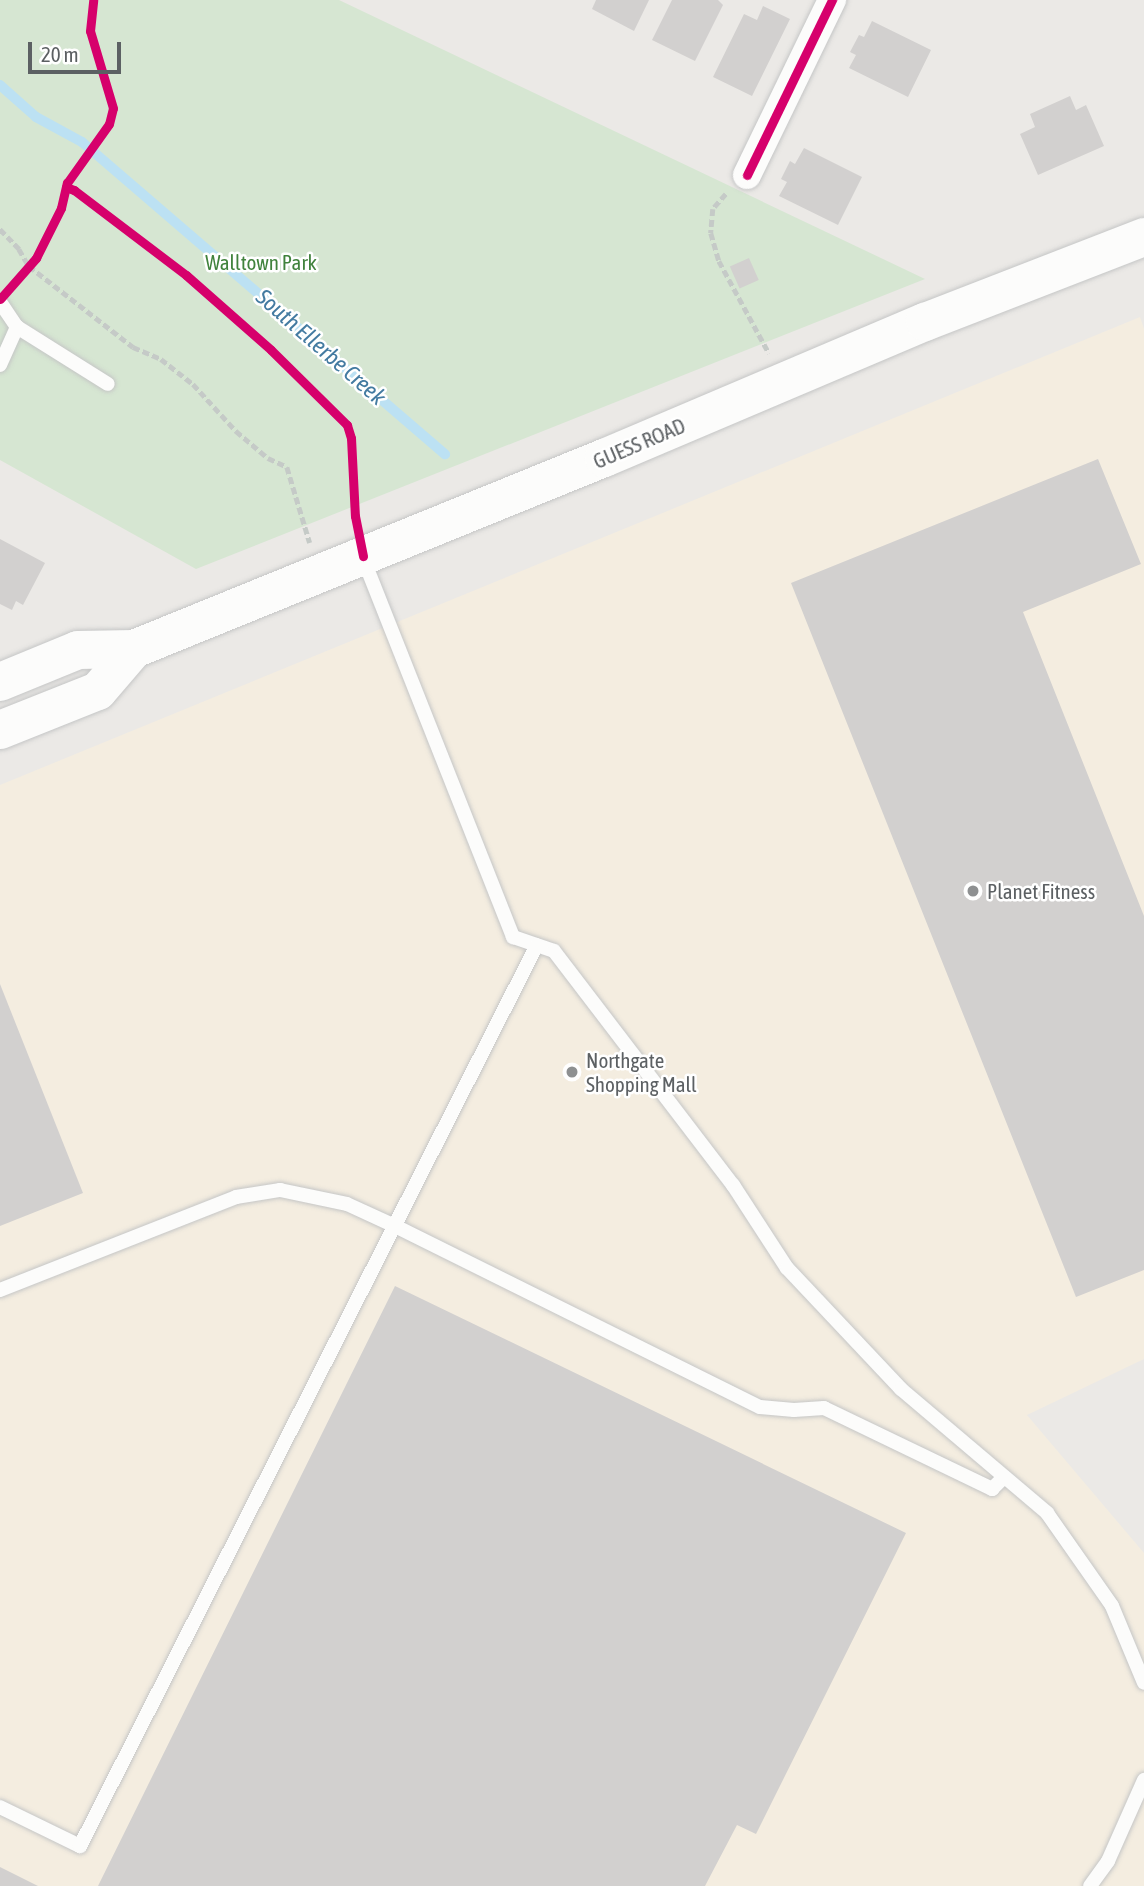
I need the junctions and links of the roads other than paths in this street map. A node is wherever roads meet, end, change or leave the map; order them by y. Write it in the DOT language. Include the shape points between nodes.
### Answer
graph roads {
  1 [pos="832,0"];
  2 [pos="747,175"];
  3 [pos="1143,242"];
  4 [pos="0,302"];
  5 [pos="17,327"];
  6 [pos="0,365"];
  7 [pos="108,384"];
  8 [pos="363,556"];
  9 [pos="134,649"];
  10 [pos="0,682"];
  11 [pos="0,730"];
  12 [pos="537,945"];
  13 [pos="395,1226"];
  14 [pos="0,1290"];
  15 [pos="1004,1477"];
  16 [pos="1144,1683"];
  17 [pos="1144,1780"];
  18 [pos="0,1807"];
  19 [pos="1090,1886"];
  1 -- 2 [label="street"];
  3 -- 8 [label="main road, GUESS ROAD" via="925,322"];
  4 -- 5 [label="lane"];
  5 -- 6 [label="lane"];
  5 -- 7 [label="lane"];
  8 -- 9 [label="main road, GUESS ROAD"];
  8 -- 12 [label="lane" via="513,937"];
  9 -- 10 [label="main road, GUESS ROAD" via="78,650"];
  9 -- 11 [label="main road, GUESS ROAD" via="98,691"];
  12 -- 13 [label="lane"];
  12 -- 15 [label="lane" via="554,951 562,961 733,1185 787,1268 901,1390"];
  13 -- 14 [label="lane" via="347,1204 281,1190 236,1197"];
  13 -- 15 [label="lane" via="760,1407 824,1408 992,1489"];
  13 -- 18 [label="lane" via="80,1846"];
  15 -- 16 [label="lane" via="1046,1513 1112,1606"];
  17 -- 19 [label="lane" via="1108,1861"];
}
